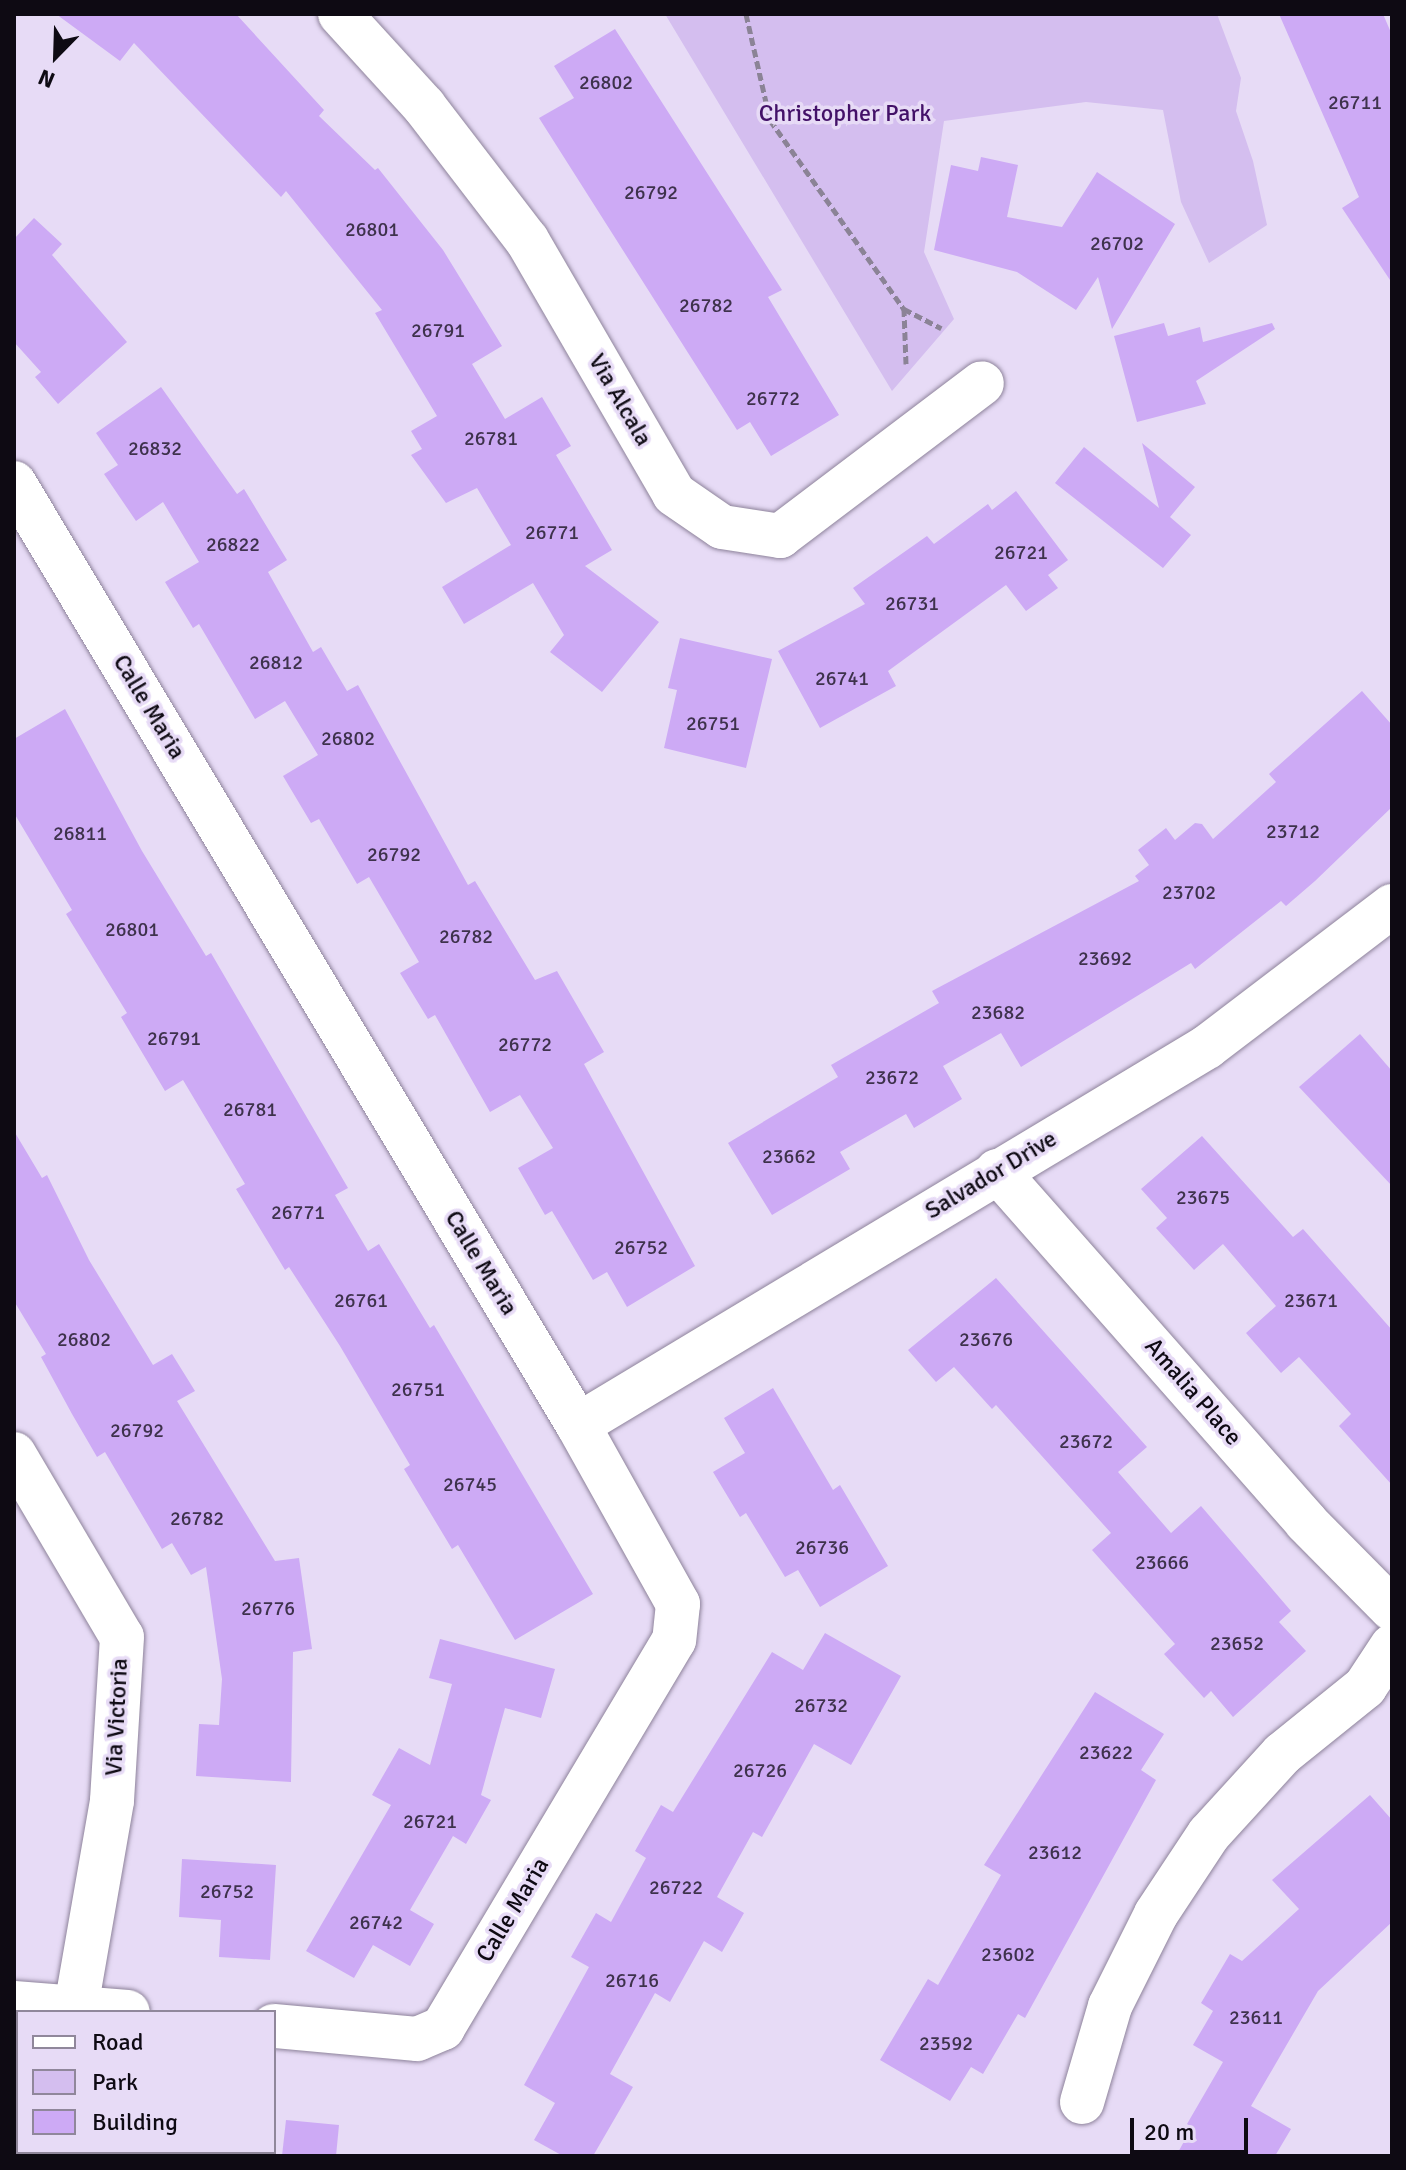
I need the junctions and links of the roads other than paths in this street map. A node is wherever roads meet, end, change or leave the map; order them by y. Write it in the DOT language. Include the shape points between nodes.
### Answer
graph roads {
  1 [pos="340,14"];
  2 [pos="982,383"];
  3 [pos="14,483"];
  4 [pos="1386,923"];
  5 [pos="997,1171"];
  6 [pos="578,1425"];
  7 [pos="14,1454"];
  8 [pos="1392,1609"];
  9 [pos="1392,1646"];
  10 [pos="14,2003"];
  11 [pos="76,2007"];
  12 [pos="107,2010"];
  13 [pos="276,2026"];
  14 [pos="1082,2102"];
  1 -- 2 [label="street, Via Alcala" via="424,106 527,240 674,494 722,527 780,536"];
  3 -- 6 [label="street, Calle Maria"];
  4 -- 5 [label="street, Salvador Drive" via="1207,1047"];
  5 -- 6 [label="street, Salvador Drive"];
  5 -- 8 [label="street, Amalia Place" via="1306,1522"];
  6 -- 13 [label="street, Calle Maria" via="678,1604 674,1640 443,2028 417,2039"];
  7 -- 11 [label="street, Via Victoria" via="122,1637 112,1801"];
  9 -- 14 [label="street" via="1365,1687 1282,1754 1209,1834 1156,1914 1110,2006"];
  10 -- 11 [label="street"];
  11 -- 12 [label="street"];
}
